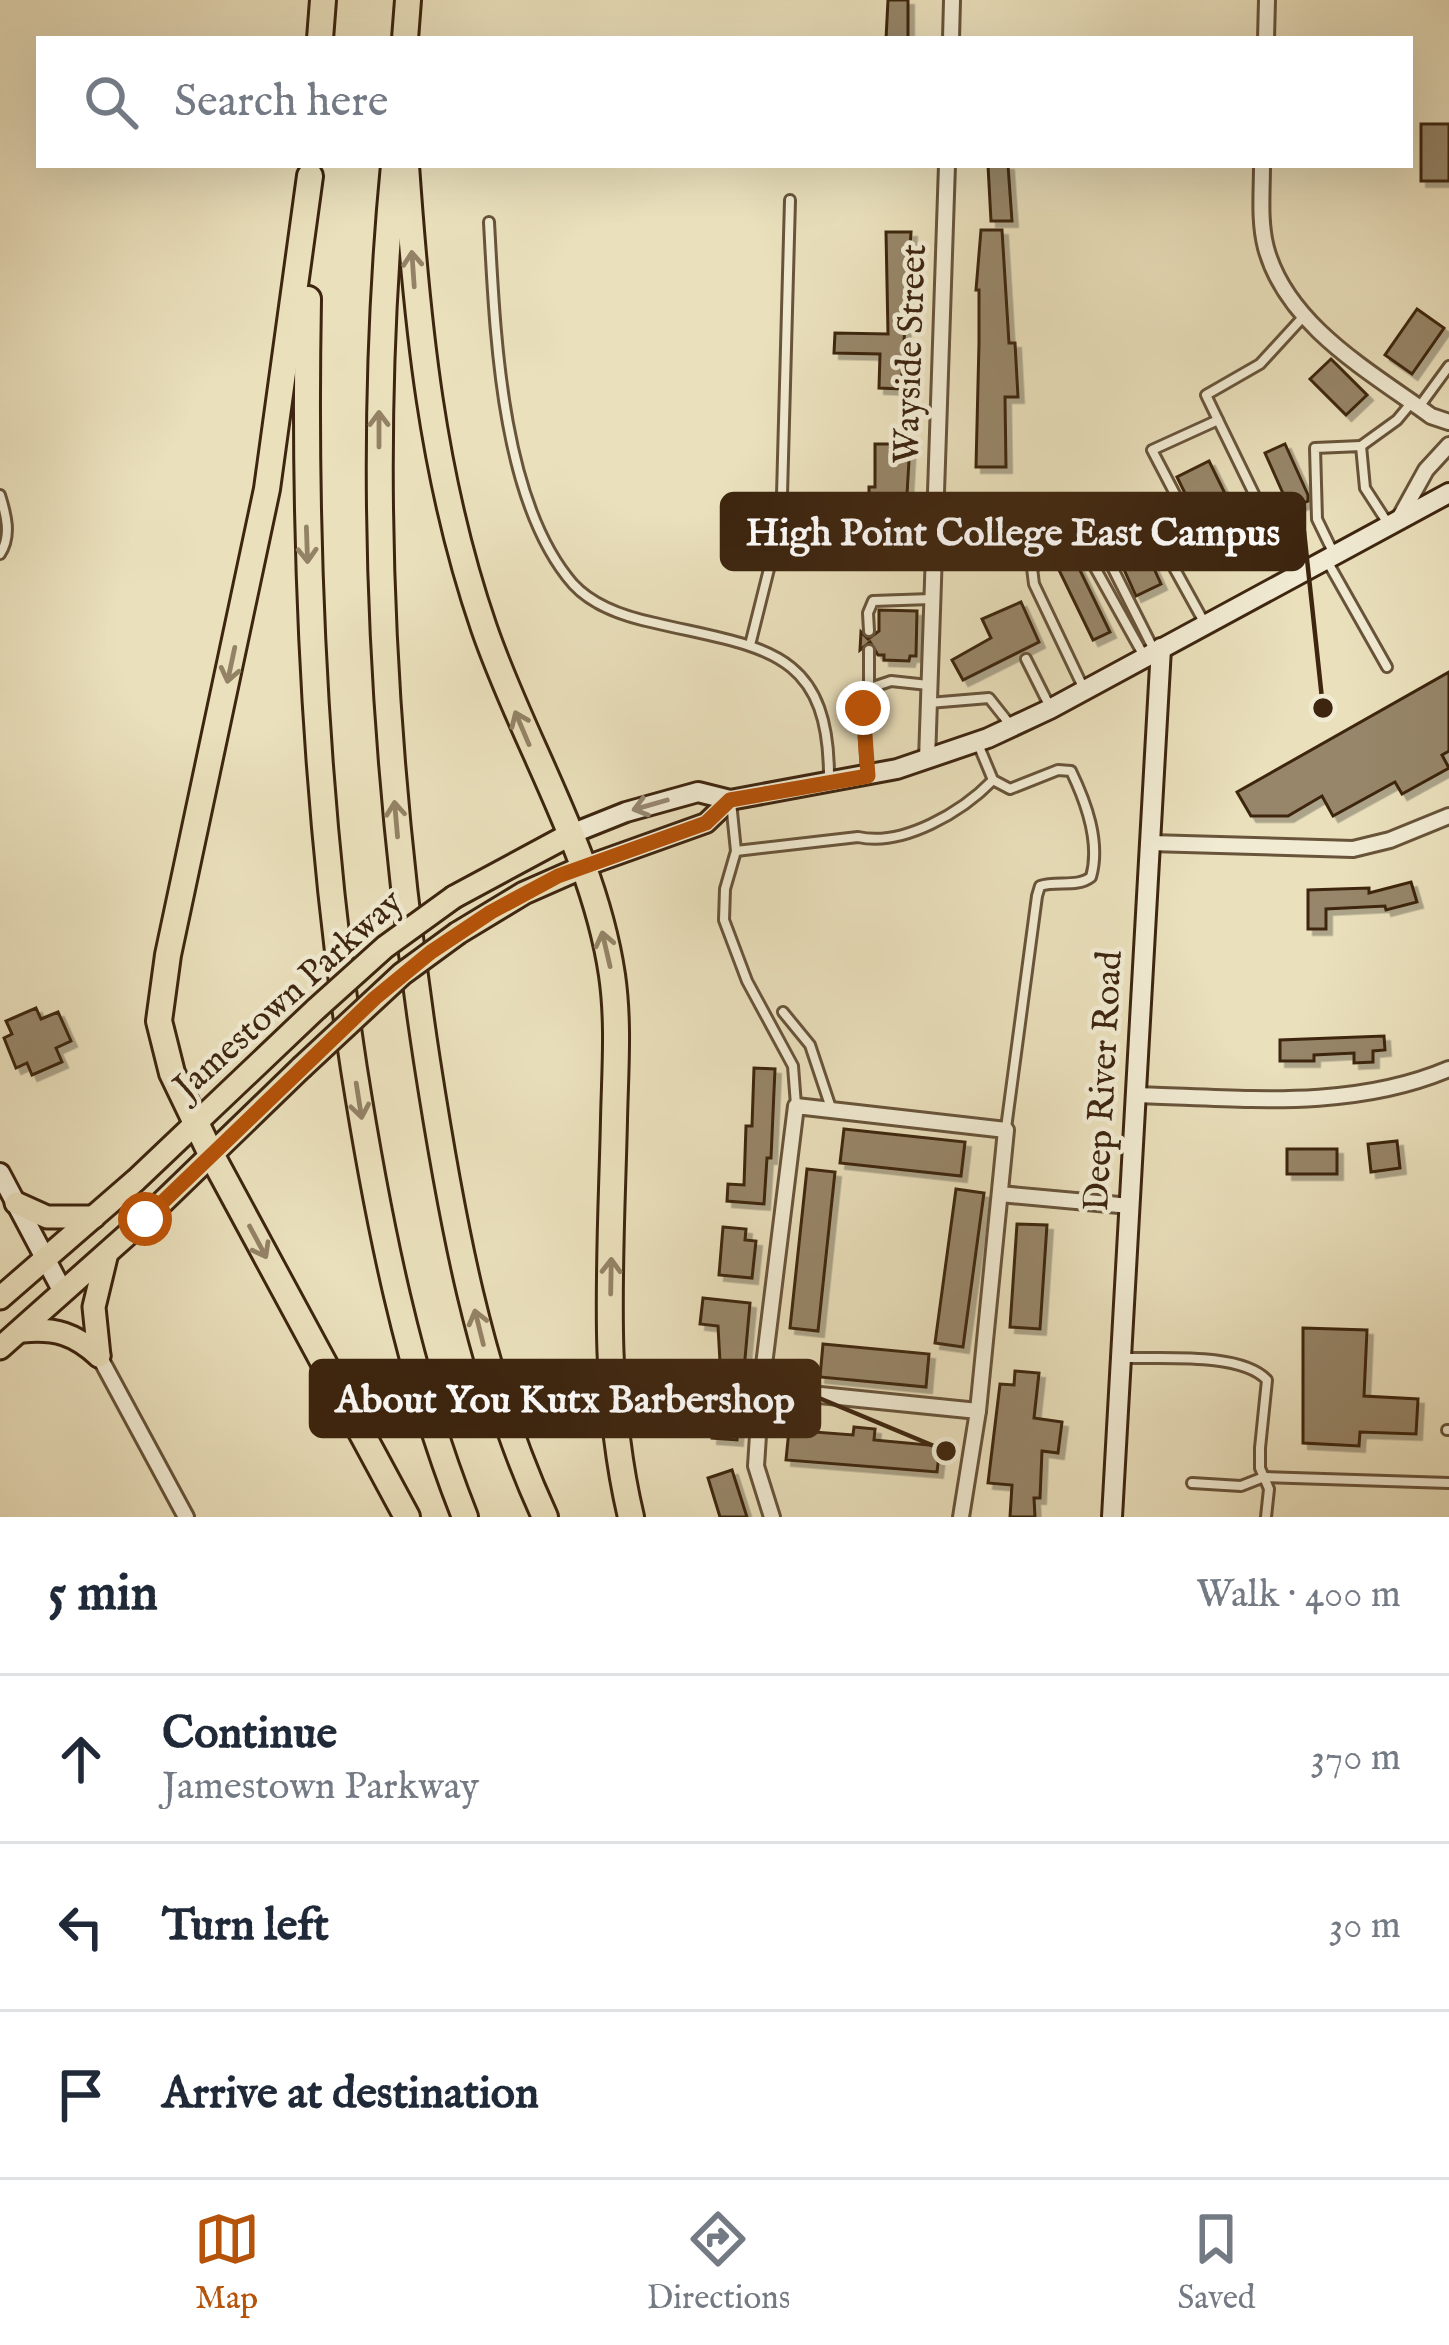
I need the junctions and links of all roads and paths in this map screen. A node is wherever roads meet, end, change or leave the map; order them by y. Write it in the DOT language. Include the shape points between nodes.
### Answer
graph roads {
  1 [pos="323,0"];
  2 [pos="408,0"];
  3 [pos="952,0"];
  4 [pos="1267,0"];
  5 [pos="320,36"];
  6 [pos="405,36"];
  7 [pos="951,36"];
  8 [pos="1266,36"];
  9 [pos="394,168"];
  10 [pos="406,168"];
  11 [pos="947,168"];
  12 [pos="1262,168"];
  13 [pos="311,171"];
  14 [pos="790,200"];
  15 [pos="489,222"];
  16 [pos="1304,316"];
  17 [pos="1449,366"];
  18 [pos="1421,408"];
  19 [pos="1218,420"];
  20 [pos="1449,422"];
  21 [pos="1449,445"];
  22 [pos="1361,446"];
  23 [pos="1437,457"];
  24 [pos="1449,493"];
  25 [pos="0,495"];
  26 [pos="1394,520"];
  27 [pos="1270,525"];
  28 [pos="0,554"];
  29 [pos="1329,556"];
  30 [pos="1293,575"];
  31 [pos="933,599"];
  32 [pos="1205,624"];
  33 [pos="869,631"];
  34 [pos="750,645"];
  35 [pos="868,650"];
  36 [pos="1154,652"];
  37 [pos="1026,659"];
  38 [pos="1387,667"];
  39 [pos="930,685"];
  40 [pos="1084,689"];
  41 [pos="868,690"];
  42 [pos="929,703"];
  43 [pos="1050,709"];
  44 [pos="1013,728"];
  45 [pos="977,742"];
  46 [pos="927,760"];
  47 [pos="868,776"];
  48 [pos="993,780"];
  49 [pos="830,783"];
  50 [pos="730,800"];
  51 [pos="1449,816"];
  52 [pos="572,834"];
  53 [pos="1150,843"];
  54 [pos="736,850"];
  55 [pos="583,867"];
  56 [pos="783,1012"];
  57 [pos="1449,1069"];
  58 [pos="1136,1095"];
  59 [pos="796,1106"];
  60 [pos="832,1110"];
  61 [pos="196,1121"];
  62 [pos="1006,1130"];
  63 [pos="211,1154"];
  64 [pos="0,1173"];
  65 [pos="1000,1194"];
  66 [pos="16,1203"];
  67 [pos="1130,1206"];
  68 [pos="95,1217"];
  69 [pos="107,1254"];
  70 [pos="46,1259"];
  71 [pos="63,1292"];
  72 [pos="0,1298"];
  73 [pos="22,1331"];
  74 [pos="0,1348"];
  75 [pos="99,1356"];
  76 [pos="1121,1358"];
  77 [pos="761,1389"];
  78 [pos="978,1411"];
  79 [pos="1264,1477"];
  80 [pos="1192,1483"];
  81 [pos="1449,1483"];
  82 [pos="187,1517"];
  83 [pos="406,1517"];
  84 [pos="465,1517"];
  85 [pos="545,1517"];
  86 [pos="631,1517"];
  87 [pos="772,1517"];
  88 [pos="962,1517"];
  89 [pos="1112,1517"];
  90 [pos="1266,1517"];
  1 -- 5 [label="highway"];
  2 -- 6 [label="highway"];
  3 -- 7 [label="street"];
  4 -- 8 [label="street"];
  85 -- 9 [label="highway, one-way" via="497,1393 464,1262 399,850 379,475"];
  52 -- 10 [label="highway, one-way" via="496,661 452,518 423,372"];
  11 -- 31 [label="street, Wayside Street"];
  12 -- 16 [label="street" via="1267,248"];
  13 -- 61 [label="highway, one-way" via="261,525 160,1004 165,1055"];
  13 -- 84 [label="highway, one-way" via="306,518 327,857 384,1236 428,1414"];
  14 -- 34 [label="lane" via="782,495"];
  15 -- 34 [label="lane" via="503,406 535,522 558,565 578,589 616,612"];
  16 -- 18 [label="street"];
  16 -- 19 [label="lane" via="1260,364 1206,395"];
  17 -- 18 [label="lane"];
  18 -- 20 [label="street"];
  18 -- 22 [label="lane"];
  18 -- 23 [label="street" via="1438,434"];
  19 -- 27 [label="lane"];
  19 -- 27 [label="lane" via="1152,449 1208,557"];
  21 -- 23 [label="street"];
  22 -- 26 [label="lane" via="1365,488"];
  22 -- 29 [label="lane" via="1315,448 1317,519"];
  23 -- 26 [label="street"];
  24 -- 26 [label="main road, Jamestown Parkway"];
  25 -- 28 [label="lane" via="8,518"];
  26 -- 29 [label="main road, Jamestown Parkway"];
  27 -- 30 [label="lane"];
  29 -- 30 [label="main road, Jamestown Parkway"];
  29 -- 38 [label="lane"];
  30 -- 32 [label="main road, Jamestown Parkway"];
  31 -- 33 [label="lane" via="873,602"];
  31 -- 39 [label="street, Wayside Street"];
  32 -- 36 [label="main road, Jamestown Parkway"];
  32 -- 36 [label="lane" via="1146,517 1116,521 1099,541"];
  34 -- 49 [label="lane" via="798,672 816,694"];
  35 -- 41 [label="lane"];
  36 -- 40 [label="main road, Jamestown Parkway"];
  36 -- 40 [label="lane" via="1084,548 1056,554 1033,568 1034,584"];
  36 -- 53 [label="main road, Deep River Road"];
  37 -- 43 [label="lane"];
  39 -- 41 [label="lane" via="878,682"];
  39 -- 42 [label="street, Wayside Street"];
  40 -- 43 [label="main road, Jamestown Parkway"];
  41 -- 47 [label="lane"];
  42 -- 44 [label="lane" via="989,698"];
  42 -- 46 [label="street, Wayside Street"];
  43 -- 44 [label="main road, Jamestown Parkway"];
  44 -- 45 [label="main road, Jamestown Parkway"];
  45 -- 46 [label="main road, Jamestown Parkway"];
  45 -- 48 [label="lane"];
  46 -- 47 [label="main road, Jamestown Parkway"];
  47 -- 49 [label="main road, Jamestown Parkway"];
  48 -- 54 [label="lane" via="898,837"];
  48 -- 62 [label="lane" via="1010,789 1071,771 1093,835 1090,877 1040,886"];
  49 -- 50 [label="main road, Jamestown Parkway"];
  50 -- 52 [label="main road, Jamestown Parkway, one-way" via="698,792"];
  50 -- 54 [label="lane"];
  50 -- 55 [label="main road, Jamestown Parkway" via="706,823"];
  51 -- 53 [label="street" via="1353,849"];
  52 -- 55 [label="highway"];
  52 -- 61 [label="main road, Jamestown Parkway, bridge" via="454,897 385,947"];
  53 -- 58 [label="main road, Deep River Road"];
  54 -- 59 [label="lane" via="724,920 793,1066"];
  55 -- 63 [label="main road, Jamestown Parkway, bridge" via="524,893 403,974"];
  86 -- 55 [label="highway, one-way" via="610,1353 615,1004"];
  56 -- 60 [label="lane" via="810,1045"];
  57 -- 58 [label="street" via="1345,1097"];
  58 -- 67 [label="main road, Deep River Road"];
  59 -- 60 [label="street"];
  59 -- 77 [label="street"];
  60 -- 62 [label="street"];
  61 -- 63 [label="highway"];
  61 -- 68 [label="main road, Jamestown Parkway"];
  62 -- 65 [label="street"];
  63 -- 69 [label="main road, Jamestown Parkway"];
  63 -- 83 [label="highway, one-way"];
  64 -- 66 [label="main road"];
  65 -- 67 [label="street"];
  65 -- 78 [label="street"];
  66 -- 68 [label="main road" via="46,1217"];
  66 -- 70 [label="main road"];
  67 -- 76 [label="main road, Deep River Road"];
  68 -- 70 [label="main road, Jamestown Parkway"];
  69 -- 71 [label="main road, Jamestown Parkway"];
  69 -- 75 [label="main road" via="94,1307"];
  70 -- 71 [label="main road"];
  70 -- 72 [label="main road, Jamestown Parkway"];
  71 -- 73 [label="main road, Jamestown Parkway"];
  73 -- 74 [label="main road, Jamestown Parkway"];
  73 -- 75 [label="main road" via="64,1332"];
  75 -- 82 [label="street"];
  76 -- 79 [label="lane" via="1256,1367 1267,1380"];
  76 -- 89 [label="main road, Deep River Road"];
  77 -- 78 [label="street"];
  77 -- 87 [label="street" via="756,1466"];
  78 -- 88 [label="street"];
  79 -- 80 [label="lane" via="1241,1486"];
  79 -- 81 [label="lane"];
  79 -- 90 [label="lane"];
}
